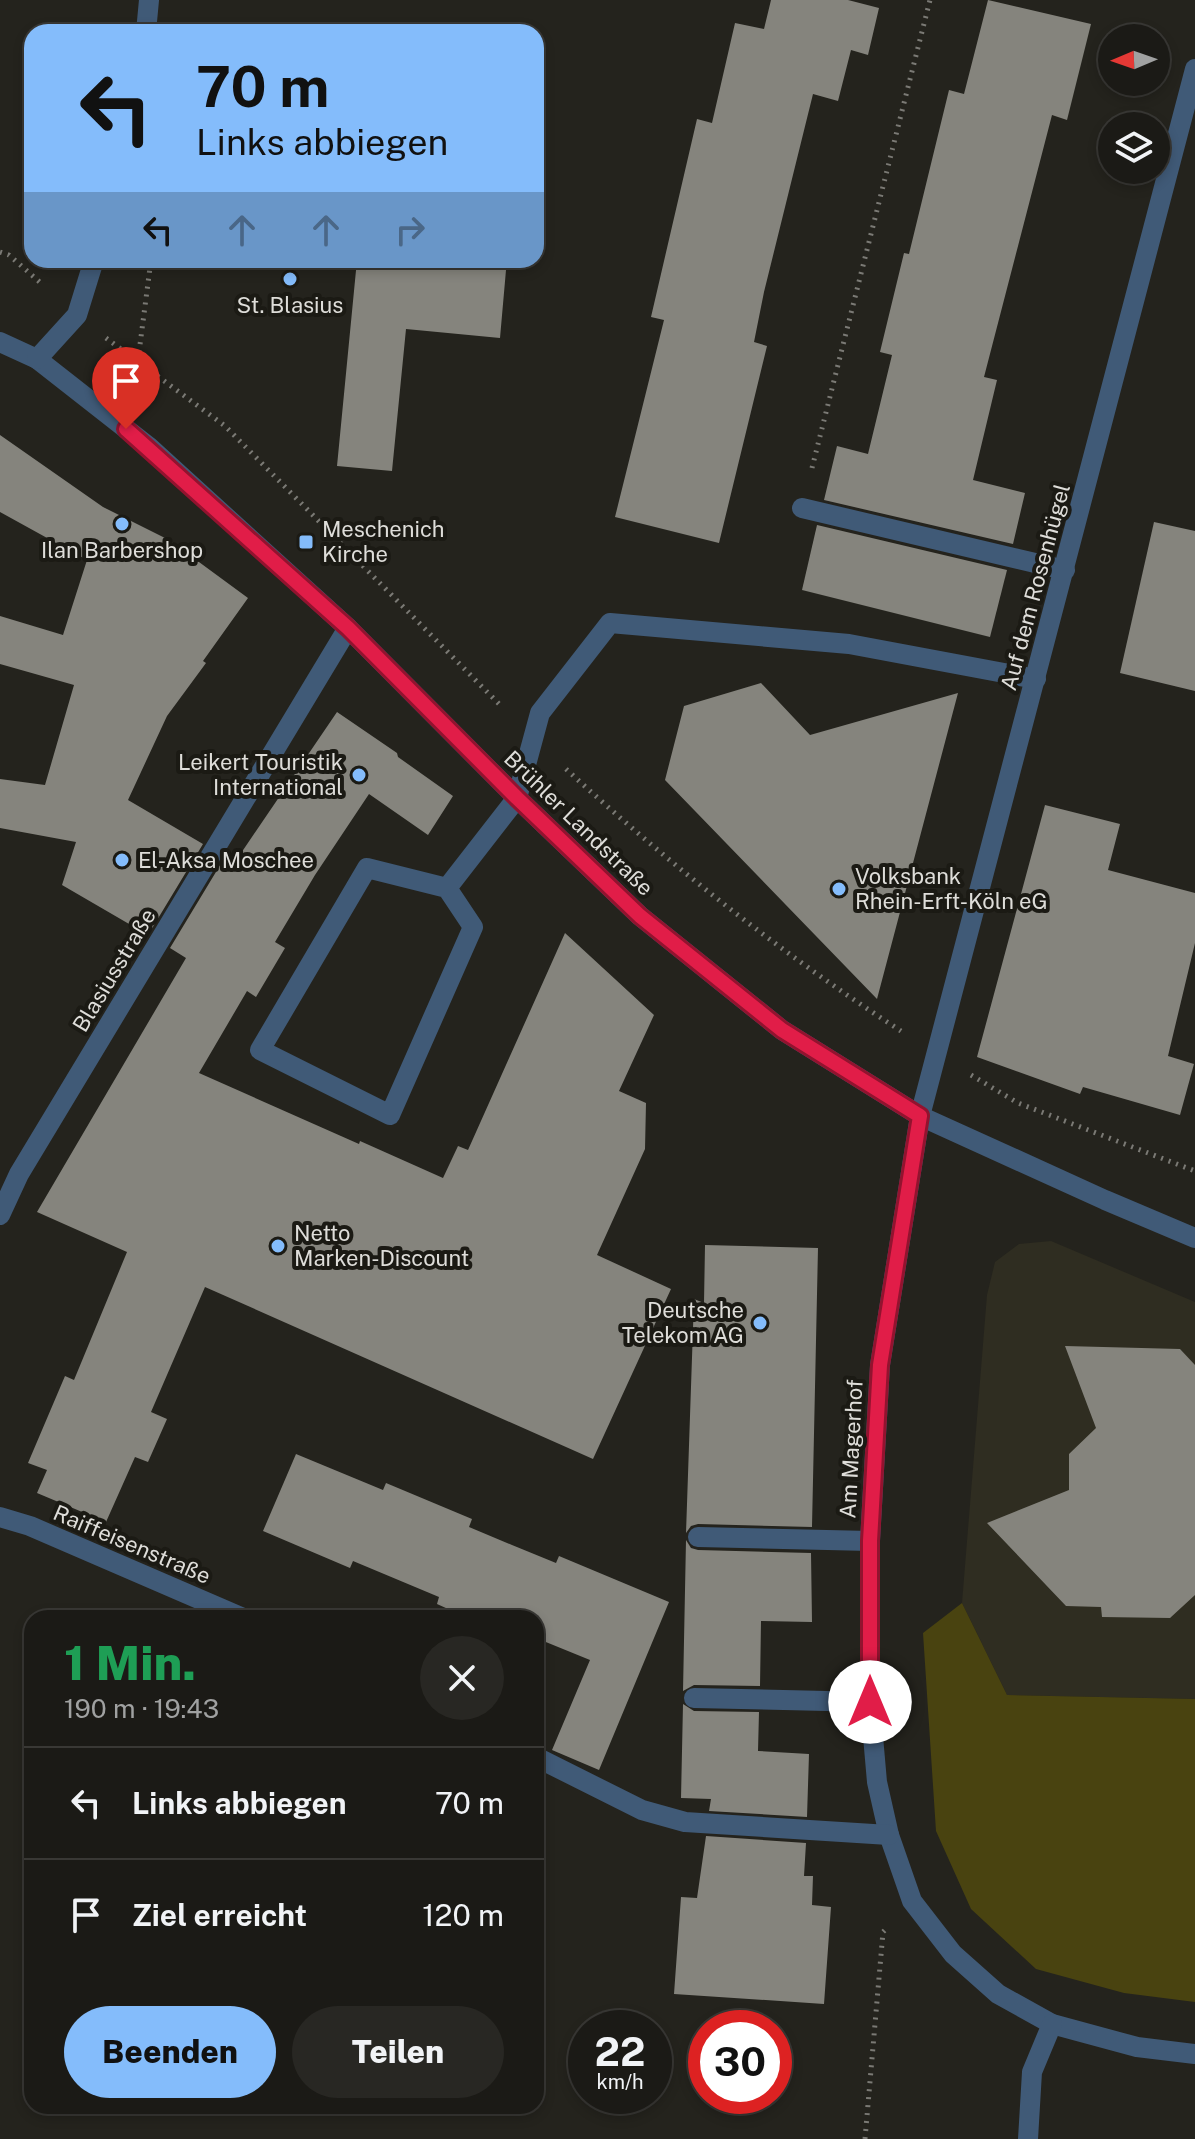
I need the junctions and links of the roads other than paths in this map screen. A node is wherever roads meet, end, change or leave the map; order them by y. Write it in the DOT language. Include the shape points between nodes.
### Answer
graph roads {
  1 [pos="149,0"];
  2 [pos="147,24"];
  3 [pos="1195,69"];
  4 [pos="92,268"];
  5 [pos="0,342"];
  6 [pos="37,359"];
  7 [pos="802,508"];
  8 [pos="1065,570"];
  9 [pos="348,628"];
  10 [pos="1036,679"];
  11 [pos="517,798"];
  12 [pos="447,888"];
  13 [pos="920,1116"];
  14 [pos="0,1215"];
  15 [pos="1195,1238"];
  16 [pos="0,1517"];
  17 [pos="698,1537"];
  18 [pos="870,1541"];
  19 [pos="224,1610"];
  20 [pos="694,1698"];
  21 [pos="870,1702"];
  22 [pos="544,1761"];
  23 [pos="889,1835"];
  24 [pos="1052,2024"];
  25 [pos="1195,2054"];
  26 [pos="1028,2139"];
  1 -- 2 [label="street"];
  3 -- 8 [label="street, Auf dem Rosenhügel"];
  4 -- 6 [label="street" via="77,315"];
  5 -- 6 [label="street, Brühler Landstraße"];
  6 -- 9 [label="street, Brühler Landstraße" via="148,446"];
  7 -- 8 [label="street"];
  8 -- 10 [label="street, Auf dem Rosenhügel"];
  9 -- 11 [label="street, Brühler Landstraße"];
  9 -- 14 [label="street, Blasiusstraße" via="19,1174"];
  10 -- 11 [label="street" via="849,644 610,623 540,713"];
  10 -- 13 [label="street, Auf dem Rosenhügel"];
  11 -- 12 [label="street"];
  11 -- 13 [label="street, Brühler Landstraße" via="640,916 782,1030"];
  12 -- 12 [label="street" via="473,927 390,1115 260,1050 367,868"];
  13 -- 15 [label="street, Brühler Landstraße"];
  13 -- 18 [label="street, Am Magerhof" via="880,1365"];
  16 -- 19 [label="street, Raiffeisenstraße"];
  17 -- 18 [label="street"];
  18 -- 21 [label="street, Am Magerhof"];
  20 -- 21 [label="street"];
  21 -- 23 [label="street, Am Magerhof" via="877,1782"];
  22 -- 23 [label="street" via="642,1810 685,1822"];
  23 -- 24 [label="street, Am Magerhof" via="912,1901 953,1954 998,1994"];
  24 -- 25 [label="street, Am Magerhof" via="1137,2047"];
  24 -- 26 [label="street" via="1032,2072"];
}
